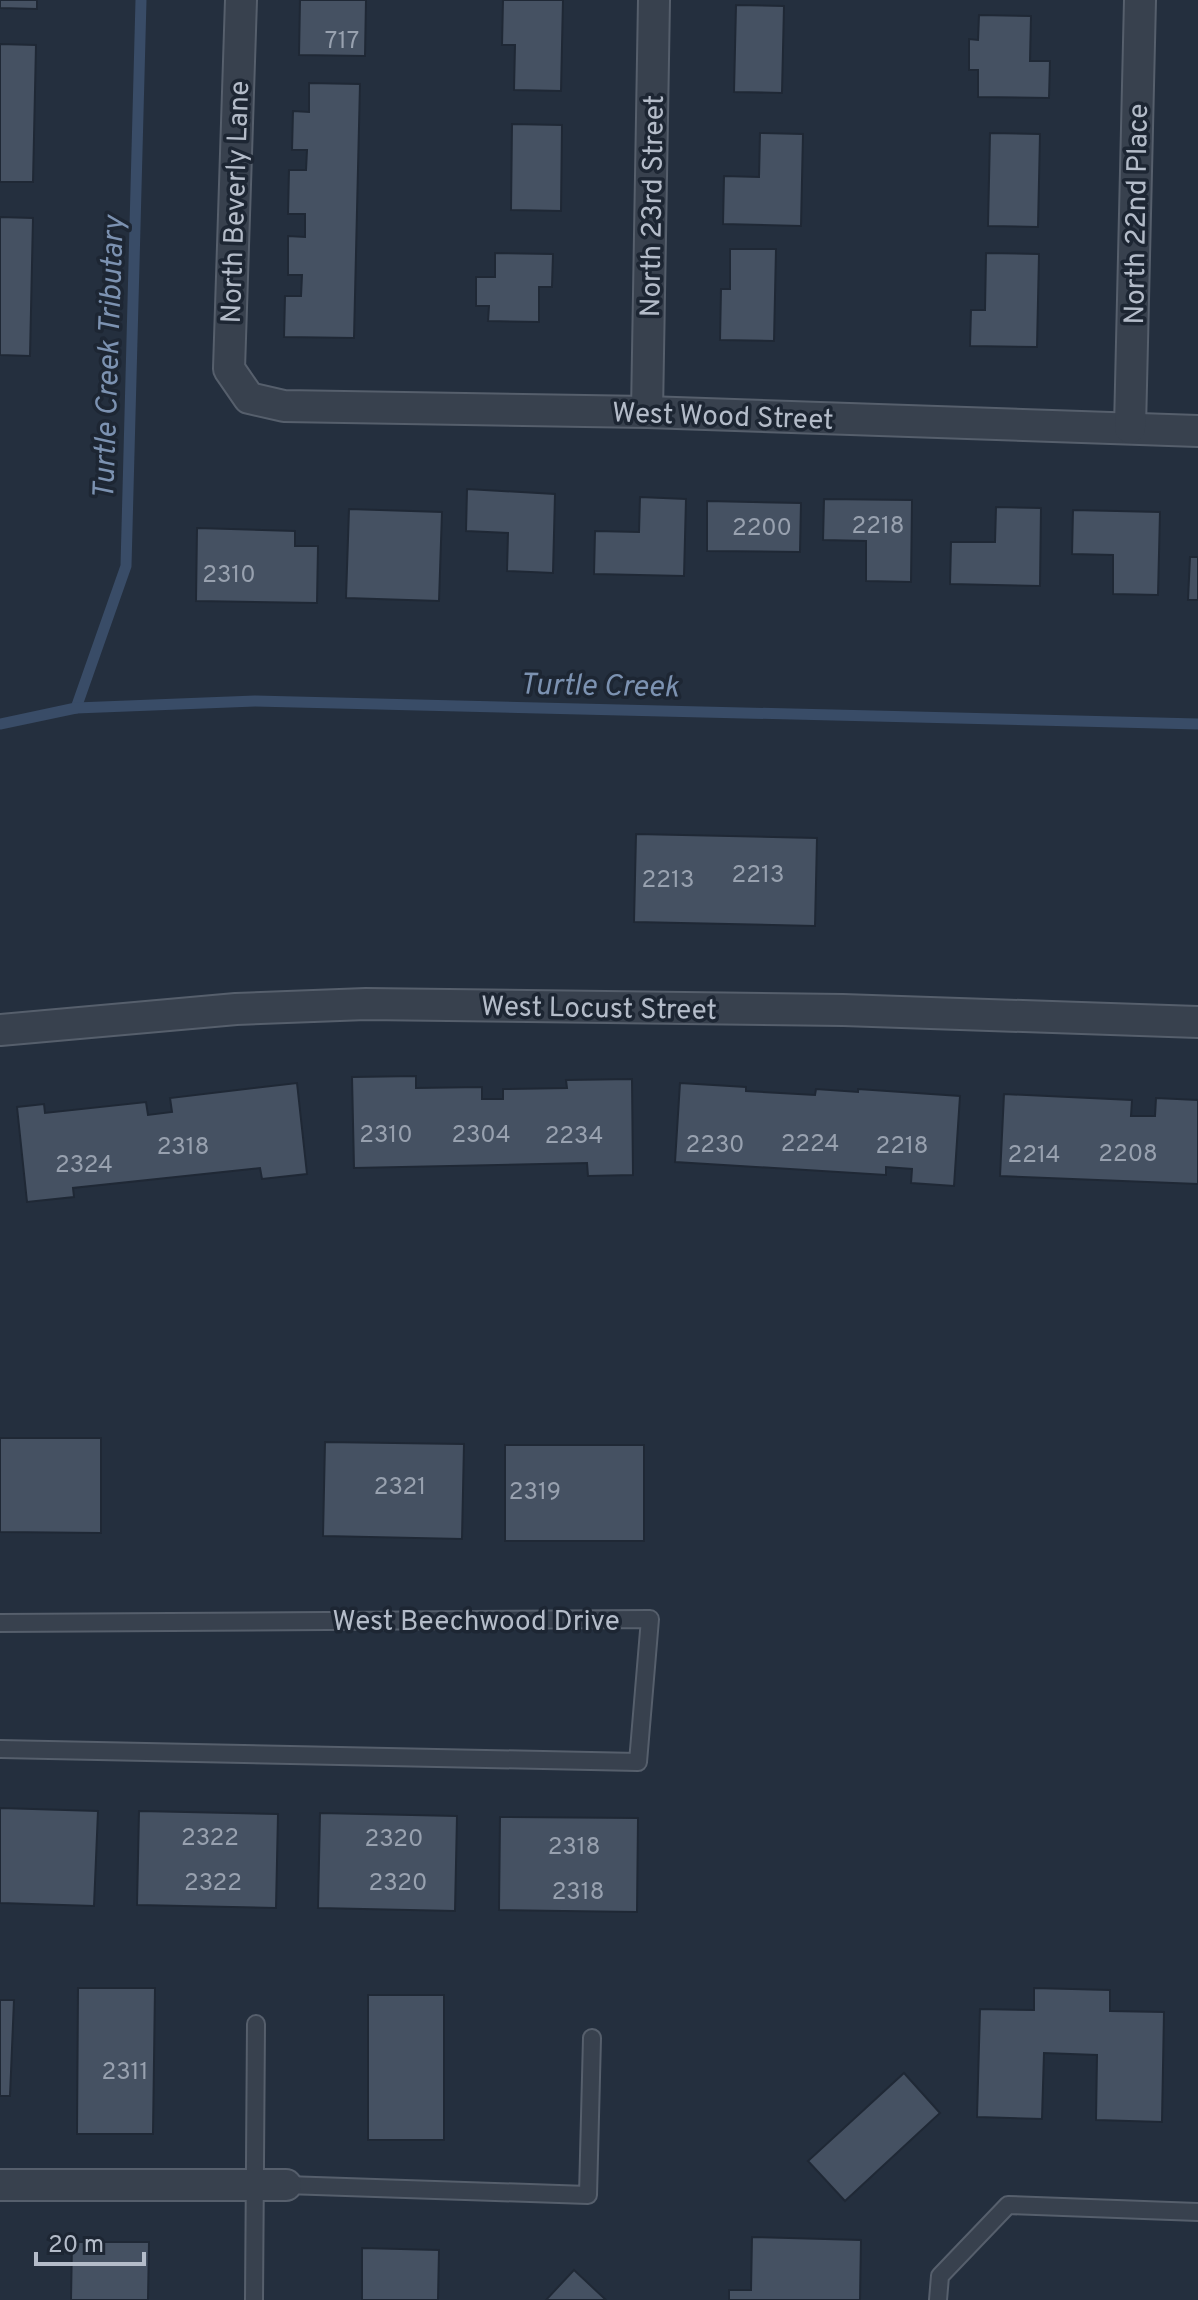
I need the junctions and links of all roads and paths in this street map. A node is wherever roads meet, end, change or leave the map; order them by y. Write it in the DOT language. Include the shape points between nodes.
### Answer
graph roads {
  1 [pos="241,0"];
  2 [pos="654,0"];
  3 [pos="1140,0"];
  4 [pos="249,398"];
  5 [pos="647,412"];
  6 [pos="1130,428"];
  7 [pos="1198,431"];
  8 [pos="1198,1022"];
  9 [pos="0,1030"];
  10 [pos="0,1623"];
  11 [pos="0,1749"];
  12 [pos="256,2024"];
  13 [pos="592,2038"];
  14 [pos="0,2185"];
  15 [pos="254,2185"];
  16 [pos="286,2185"];
  17 [pos="1198,2212"];
  18 [pos="254,2300"];
  19 [pos="938,2300"];
  1 -- 4 [label="street, North Beverly Lane" via="229,369"];
  2 -- 5 [label="street, North 23rd Street"];
  3 -- 6 [label="street, North 22nd Place"];
  4 -- 5 [label="street, West Wood Street" via="284,406"];
  5 -- 6 [label="street, West Wood Street"];
  6 -- 7 [label="street, West Wood Street"];
  8 -- 9 [label="street, West Locust Street" via="843,1010 366,1004 236,1009"];
  10 -- 11 [label="lane, West Beechwood Drive" via="650,1619 638,1762"];
  12 -- 15 [label="lane"];
  13 -- 16 [label="lane" via="588,2195"];
  14 -- 15 [label="street"];
  15 -- 16 [label="street"];
  15 -- 18 [label="lane"];
  17 -- 19 [label="lane" via="1008,2205 940,2276"];
}
